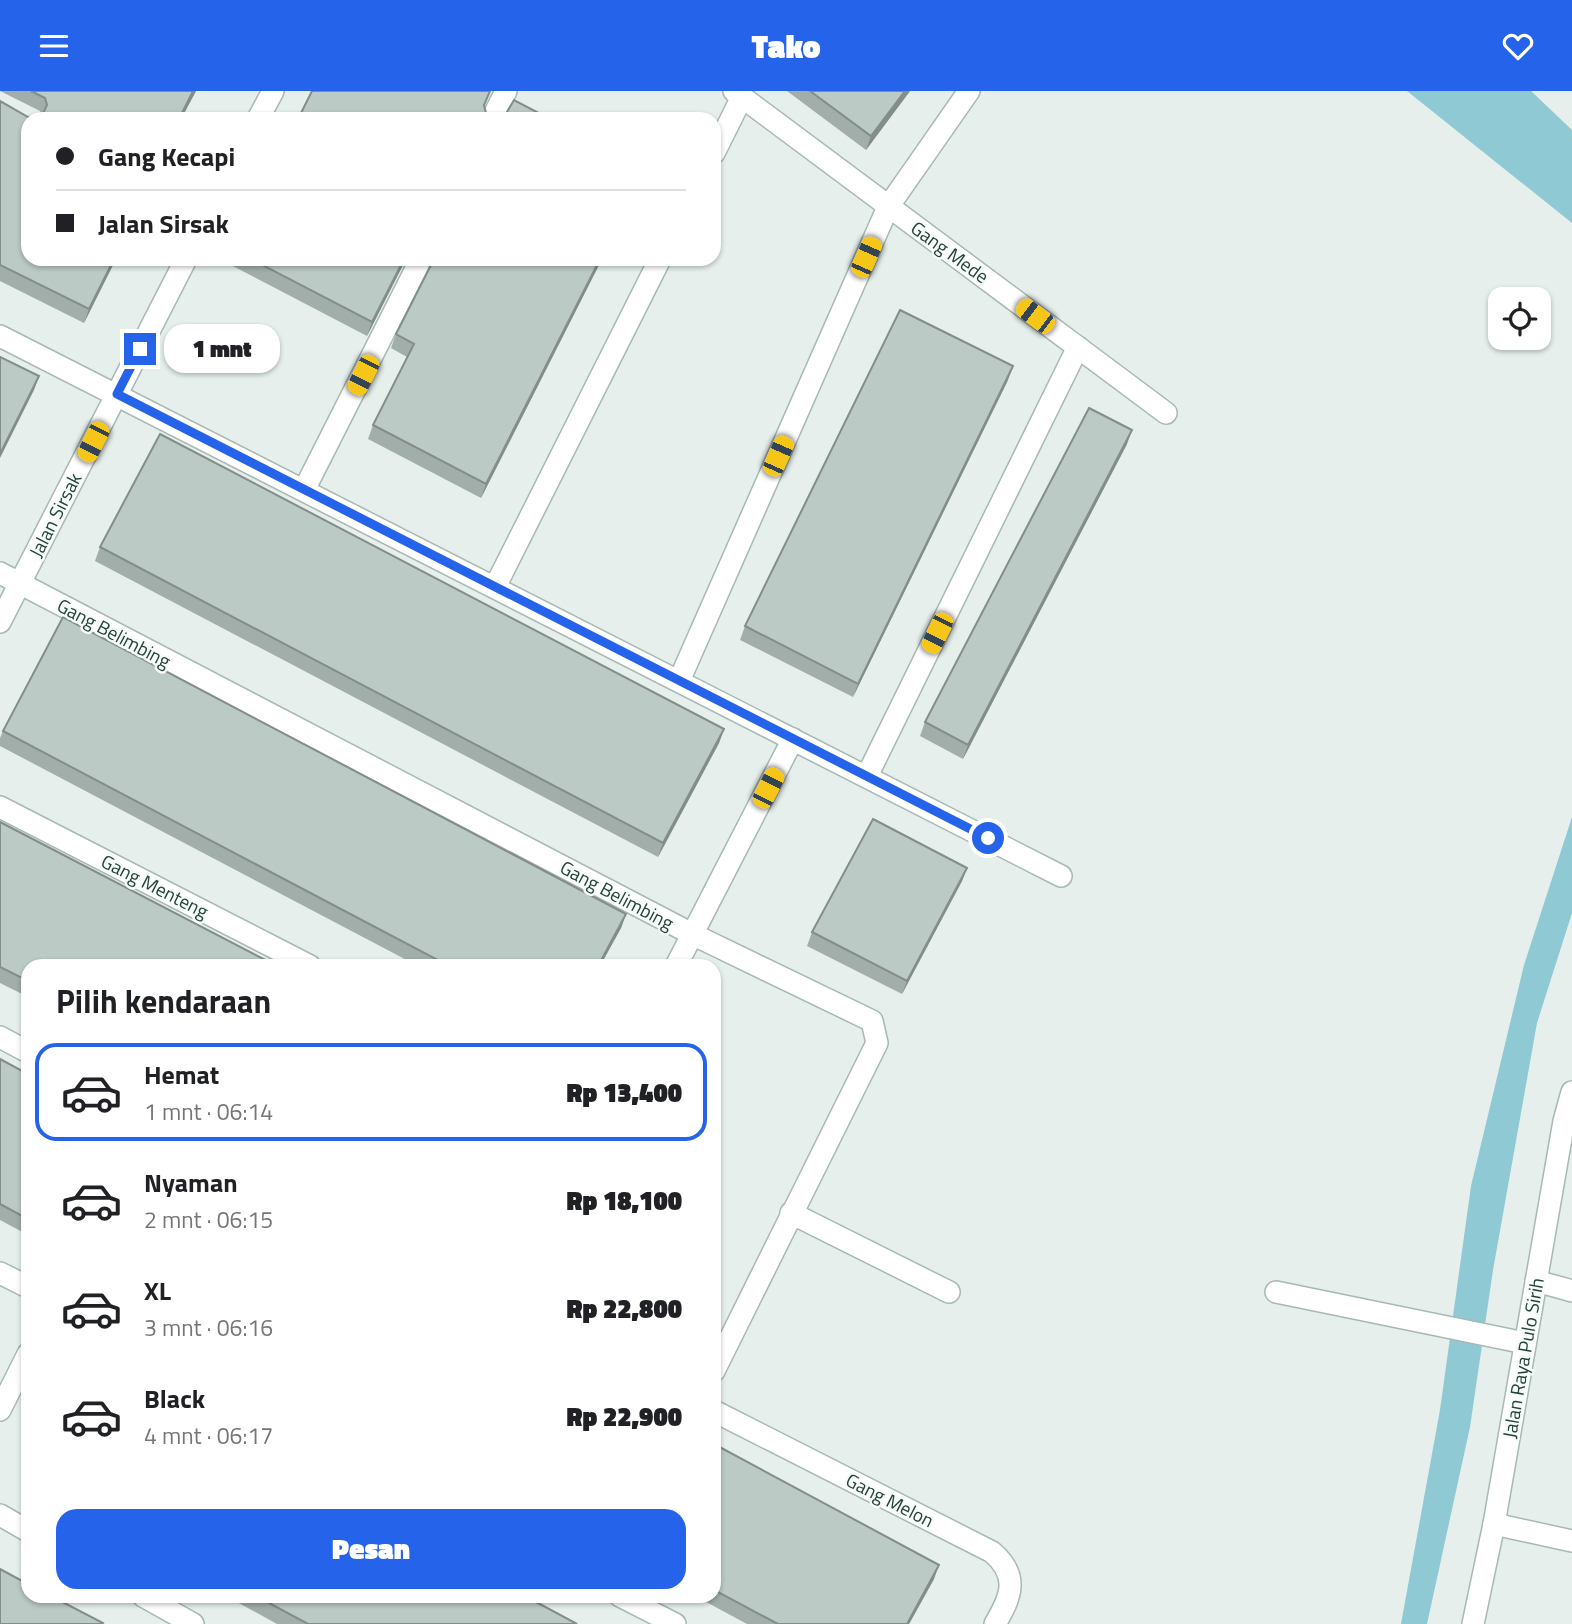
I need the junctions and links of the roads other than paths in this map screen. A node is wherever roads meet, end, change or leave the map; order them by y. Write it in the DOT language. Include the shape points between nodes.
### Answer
graph roads {
  1 [pos="273,91"];
  2 [pos="506,91"];
  3 [pos="969,91"];
  4 [pos="738,94"];
  5 [pos="262,112"];
  6 [pos="496,112"];
  7 [pos="721,136"];
  8 [pos="888,207"];
  9 [pos="182,266"];
  10 [pos="417,266"];
  11 [pos="656,266"];
  12 [pos="0,336"];
  13 [pos="1078,347"];
  14 [pos="117,394"];
  15 [pos="1166,414"];
  16 [pos="304,490"];
  17 [pos="0,573"];
  18 [pos="20,583"];
  19 [pos="495,587"];
  20 [pos="0,622"];
  21 [pos="678,681"];
  22 [pos="793,739"];
  23 [pos="867,776"];
  24 [pos="0,807"];
  25 [pos="1061,876"];
  26 [pos="692,934"];
  27 [pos="296,959"];
  28 [pos="680,959"];
  29 [pos="0,1037"];
  30 [pos="21,1048"];
  31 [pos="1572,1092"];
  32 [pos="791,1213"];
  33 [pos="0,1273"];
  34 [pos="1536,1281"];
  35 [pos="21,1284"];
  36 [pos="949,1291"];
  37 [pos="1572,1291"];
  38 [pos="1276,1292"];
  39 [pos="1515,1341"];
  40 [pos="721,1357"];
  41 [pos="21,1368"];
  42 [pos="0,1410"];
  43 [pos="721,1415"];
  44 [pos="0,1515"];
  45 [pos="1494,1524"];
  46 [pos="21,1527"];
  47 [pos="1572,1541"];
  48 [pos="634,1603"];
  49 [pos="151,1609"];
  50 [pos="193,1624"];
  51 [pos="675,1624"];
  52 [pos="995,1624"];
  53 [pos="1473,1624"];
  1 -- 5 [label="street"];
  2 -- 6 [label="street"];
  3 -- 8 [label="street"];
  4 -- 7 [label="street"];
  4 -- 8 [label="street, Gang Mede"];
  8 -- 13 [label="street, Gang Mede"];
  8 -- 21 [label="street"];
  9 -- 14 [label="street, Jalan Sirsak"];
  10 -- 16 [label="street"];
  11 -- 19 [label="street"];
  12 -- 14 [label="street"];
  13 -- 15 [label="street, Gang Mede"];
  13 -- 23 [label="street"];
  14 -- 16 [label="street"];
  14 -- 18 [label="street, Jalan Sirsak"];
  16 -- 19 [label="street"];
  17 -- 18 [label="street, Gang Belimbing"];
  18 -- 20 [label="street, Jalan Sirsak"];
  18 -- 26 [label="street, Gang Belimbing"];
  19 -- 21 [label="street"];
  21 -- 22 [label="street"];
  22 -- 23 [label="street"];
  22 -- 26 [label="street"];
  23 -- 25 [label="street"];
  24 -- 27 [label="street, Gang Menteng"];
  26 -- 28 [label="street"];
  26 -- 32 [label="street, Gang Belimbing" via="872,1021 877,1043"];
  29 -- 30 [label="street"];
  31 -- 34 [label="street, Jalan Raya Pulo Sirih"];
  32 -- 36 [label="street"];
  32 -- 40 [label="street, Gang Belimbing"];
  33 -- 35 [label="street"];
  34 -- 37 [label="street"];
  34 -- 39 [label="street, Jalan Raya Pulo Sirih"];
  38 -- 39 [label="street"];
  39 -- 45 [label="street, Jalan Raya Pulo Sirih"];
  41 -- 42 [label="street"];
  43 -- 52 [label="street, Gang Melon" via="992,1552 1004,1562 1010,1581 1010,1599"];
  44 -- 46 [label="street"];
  45 -- 47 [label="street"];
  45 -- 53 [label="street, Jalan Raya Pulo Sirih"];
  48 -- 51 [label="street"];
  49 -- 50 [label="street"];
}
